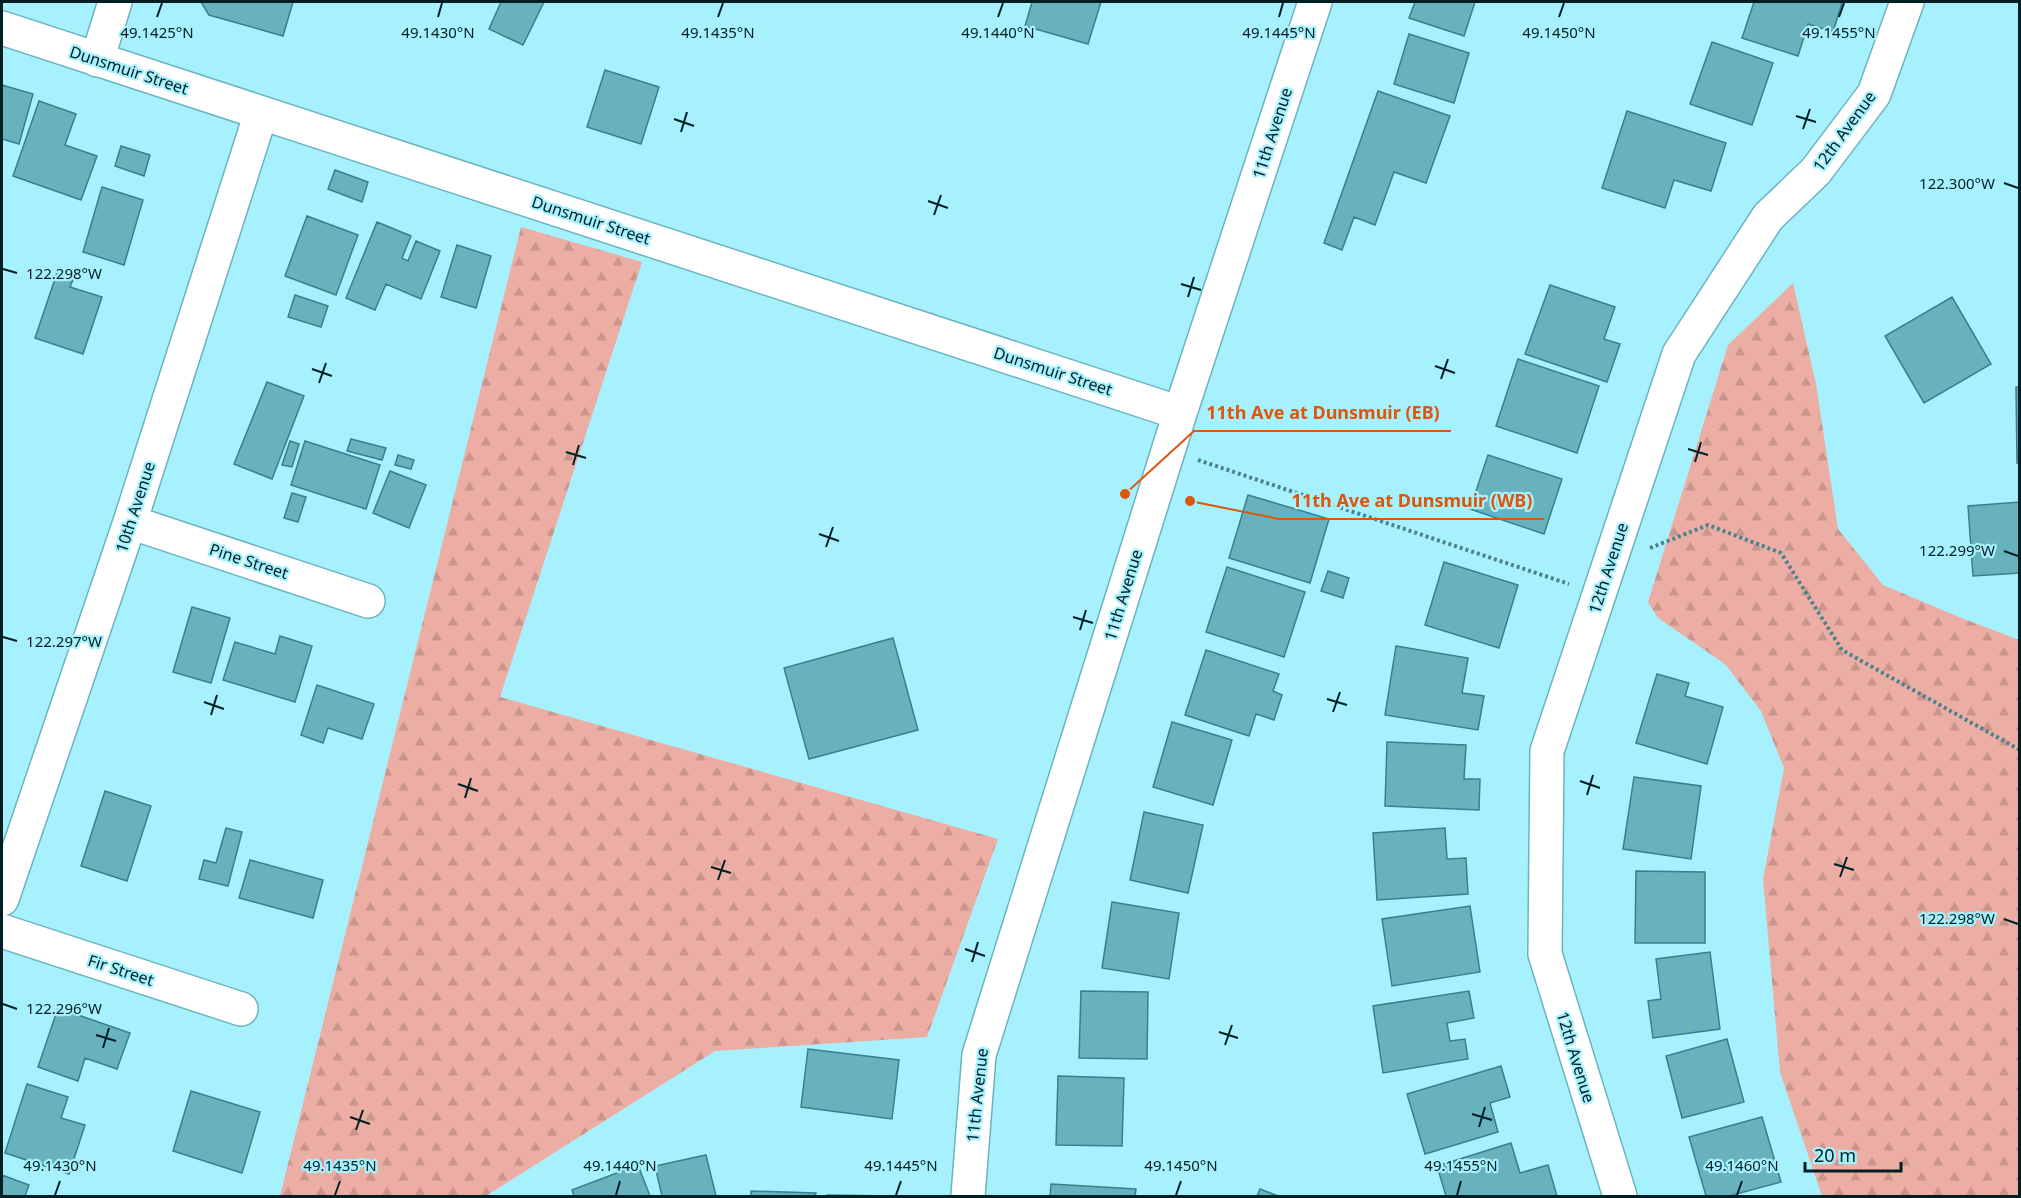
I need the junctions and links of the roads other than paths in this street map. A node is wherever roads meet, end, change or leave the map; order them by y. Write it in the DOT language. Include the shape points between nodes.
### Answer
graph roads {
  1 [pos="115,2"];
  2 [pos="1315,2"];
  3 [pos="1907,2"];
  4 [pos="2,28"];
  5 [pos="97,60"];
  6 [pos="261,113"];
  7 [pos="1180,413"];
  8 [pos="130,522"];
  9 [pos="368,601"];
  10 [pos="2,899"];
  11 [pos="2,931"];
  12 [pos="241,1009"];
  13 [pos="968,1197"];
  14 [pos="1620,1197"];
  1 -- 5 [label="street"];
  2 -- 7 [label="street, 11th Avenue"];
  3 -- 14 [label="street, 12th Avenue" via="1874,94 1816,171 1768,217 1678,354 1547,751 1545,954"];
  4 -- 5 [label="street, Dunsmuir Street"];
  5 -- 6 [label="street, Dunsmuir Street"];
  6 -- 7 [label="street, Dunsmuir Street"];
  6 -- 8 [label="street, 10th Avenue"];
  7 -- 13 [label="street, 11th Avenue" via="979,1055"];
  8 -- 9 [label="street, Pine Street"];
  8 -- 10 [label="street, 10th Avenue"];
  11 -- 12 [label="street, Fir Street"];
}
